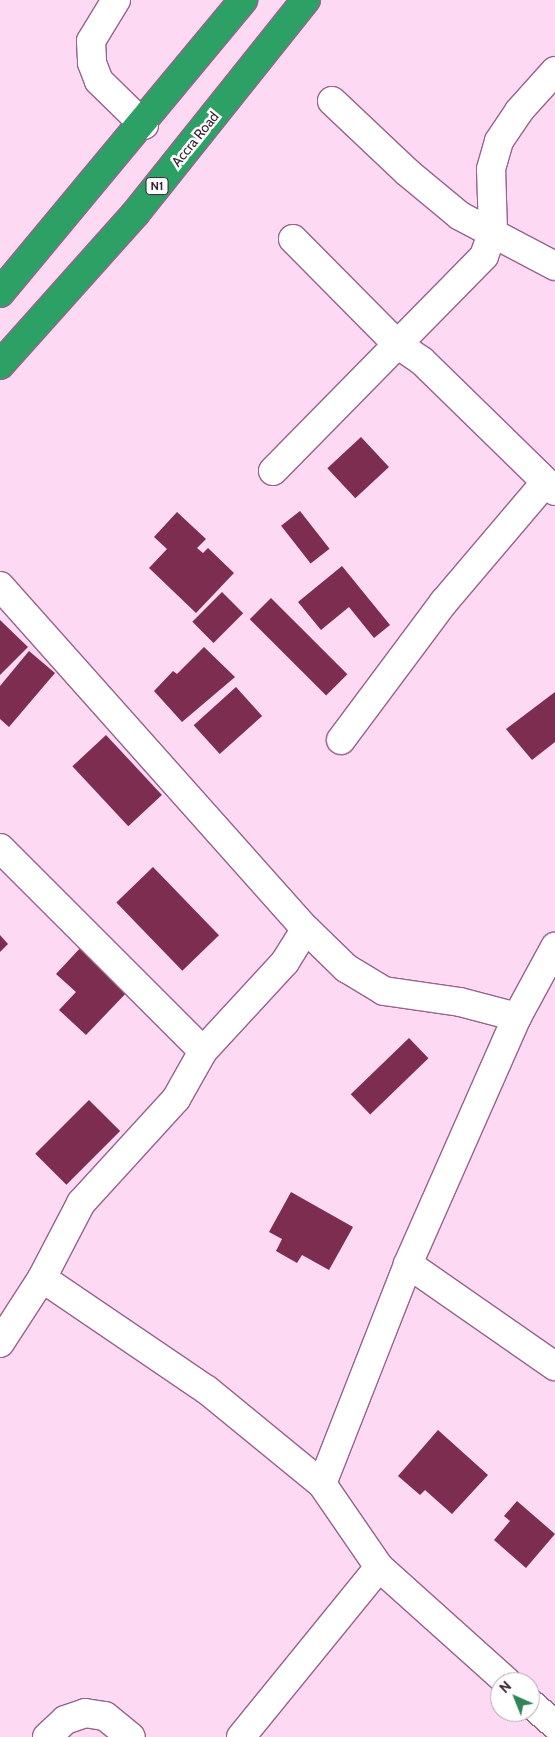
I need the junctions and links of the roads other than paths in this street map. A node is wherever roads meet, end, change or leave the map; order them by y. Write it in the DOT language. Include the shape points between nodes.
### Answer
graph roads {
  1 [pos="116,0"];
  2 [pos="243,0"];
  3 [pos="306,0"];
  4 [pos="555,71"];
  5 [pos="332,101"];
  6 [pos="144,124"];
  7 [pos="493,231"];
  8 [pos="294,239"];
  9 [pos="555,266"];
  10 [pos="0,293"];
  11 [pos="397,344"];
  12 [pos="0,365"];
  13 [pos="273,471"];
  14 [pos="550,487"];
  15 [pos="0,586"];
  16 [pos="341,740"];
  17 [pos="0,848"];
  18 [pos="306,930"];
  19 [pos="555,947"];
  20 [pos="517,1017"];
  21 [pos="203,1051"];
  22 [pos="408,1264"];
  23 [pos="42,1278"];
  24 [pos="0,1343"];
  25 [pos="555,1366"];
  26 [pos="322,1484"];
  27 [pos="379,1567"];
  28 [pos="496,1672"];
  29 [pos="540,1712"];
  30 [pos="555,1725"];
  31 [pos="47,1737"];
  32 [pos="131,1737"];
  33 [pos="241,1737"];
  1 -- 6 [label="street" via="91,41 92,62 99,80"];
  2 -- 6 [label="highway"];
  3 -- 12 [label="highway, Accra Road / N1" via="135,214"];
  4 -- 7 [label="street" via="519,110 499,141 491,169"];
  5 -- 7 [label="street" via="407,172 460,216"];
  6 -- 10 [label="highway"];
  7 -- 9 [label="street"];
  7 -- 11 [label="street" via="484,256 462,282"];
  8 -- 11 [label="street"];
  11 -- 13 [label="street"];
  11 -- 14 [label="street" via="422,361"];
  14 -- 16 [label="street" via="444,602"];
  15 -- 18 [label="street"];
  17 -- 21 [label="street"];
  18 -- 20 [label="street" via="346,968 384,991 460,1002"];
  18 -- 21 [label="street" via="285,962"];
  19 -- 20 [label="street"];
  20 -- 22 [label="street"];
  21 -- 23 [label="street" via="176,1099 81,1203"];
  22 -- 25 [label="street"];
  22 -- 26 [label="street"];
  23 -- 24 [label="street"];
  23 -- 26 [label="street" via="207,1390"];
  26 -- 27 [label="street"];
  27 -- 28 [label="street"];
  27 -- 33 [label="street"];
  29 -- 30 [label="street"];
  31 -- 32 [label="street" via="65,1720 85,1713 105,1716"];
}
